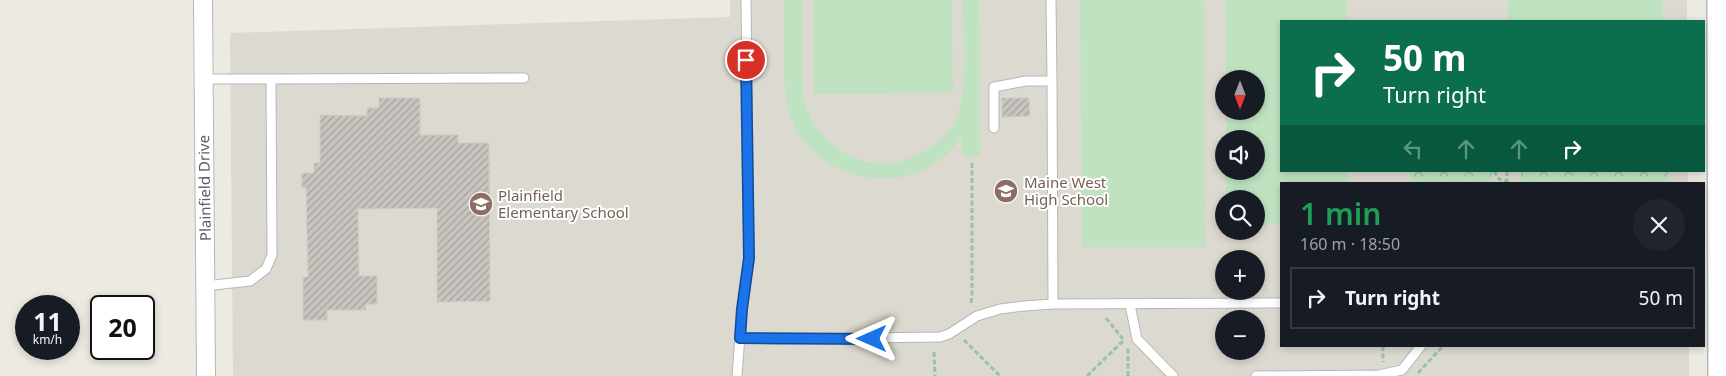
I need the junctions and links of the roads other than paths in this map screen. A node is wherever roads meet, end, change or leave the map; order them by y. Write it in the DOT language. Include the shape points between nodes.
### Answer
graph roads {
  1 [pos="203,0"];
  2 [pos="746,0"];
  3 [pos="1051,0"];
  4 [pos="1720,0"];
  5 [pos="524,78"];
  6 [pos="271,79"];
  7 [pos="203,80"];
  8 [pos="1052,81"];
  9 [pos="1723,117"];
  10 [pos="994,128"];
  11 [pos="205,286"];
  12 [pos="1280,303"];
  13 [pos="1053,304"];
  14 [pos="1130,305"];
  15 [pos="740,338"];
  16 [pos="1724,340"];
  17 [pos="1420,347"];
  18 [pos="206,376"];
  19 [pos="737,376"];
  20 [pos="1173,376"];
  21 [pos="1256,376"];
  22 [pos="1721,376"];
  1 -- 7 [label="street, Plainfield Drive"];
  2 -- 15 [label="lane" via="749,258"];
  3 -- 8 [label="lane"];
  4 -- 9 [label="main road"];
  5 -- 6 [label="lane"];
  6 -- 7 [label="lane"];
  6 -- 11 [label="lane" via="272,255 266,269 250,280"];
  7 -- 11 [label="street, Plainfield Drive"];
  8 -- 10 [label="lane" via="1026,81 994,87"];
  8 -- 13 [label="lane"];
  9 -- 16 [label="main road" via="1717,300"];
  11 -- 18 [label="street, Plainfield Drive"];
  12 -- 14 [label="lane"];
  13 -- 14 [label="lane"];
  13 -- 15 [label="lane" via="1000,309 977,316 940,338"];
  14 -- 20 [label="lane" via="1138,339"];
  15 -- 19 [label="lane"];
  16 -- 22 [label="main road"];
  17 -- 21 [label="lane" via="1402,370 1379,375"];
}
